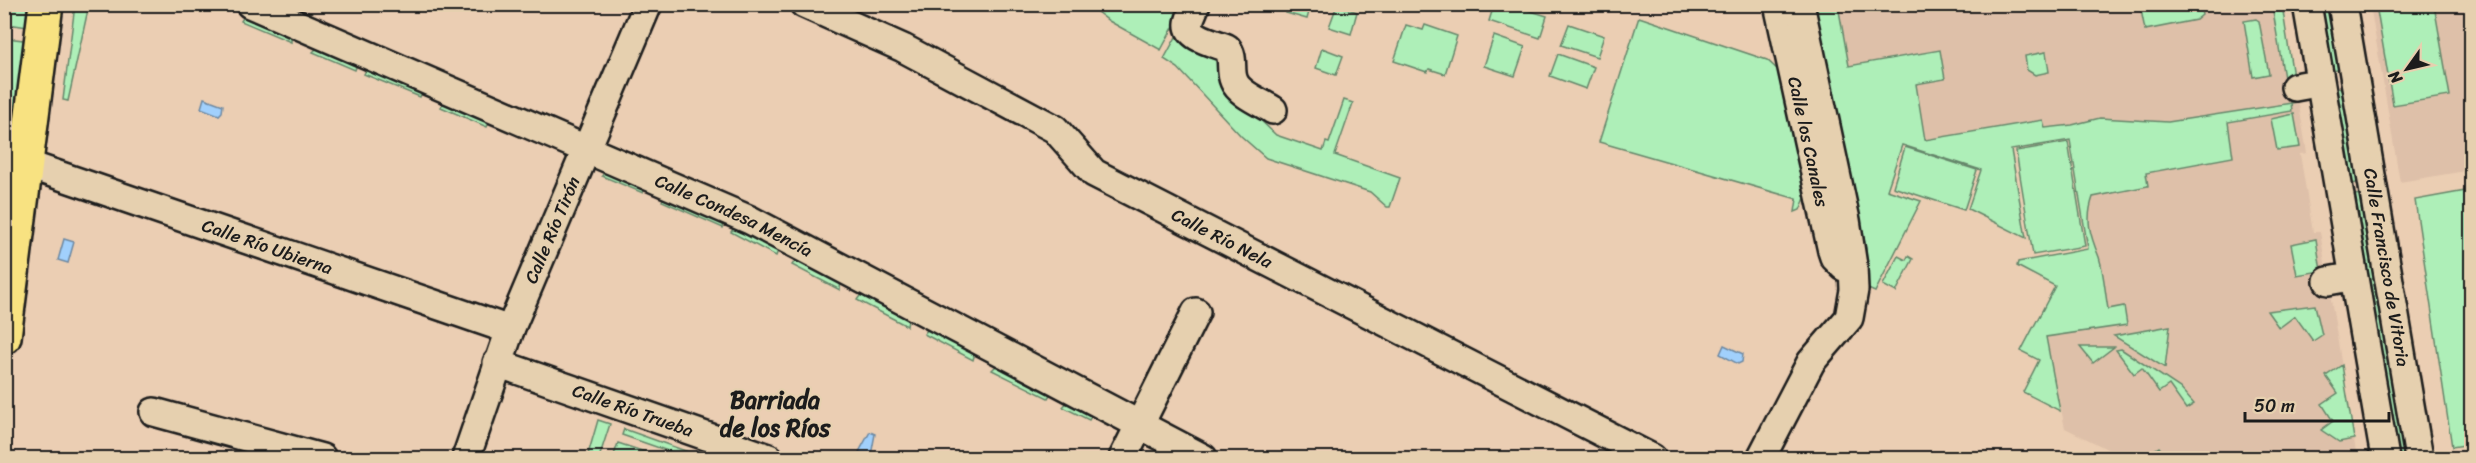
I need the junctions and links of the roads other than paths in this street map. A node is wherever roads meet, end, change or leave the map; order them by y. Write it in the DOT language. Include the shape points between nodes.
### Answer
graph roads {
  1 [pos="46,4"];
  2 [pos="250,4"];
  3 [pos="648,4"];
  4 [pos="804,4"];
  5 [pos="1196,4"];
  6 [pos="1778,4"];
  7 [pos="1800,4"];
  8 [pos="2307,4"];
  9 [pos="2342,4"];
  10 [pos="1798,45"];
  11 [pos="2354,76"];
  12 [pos="2307,84"];
  13 [pos="1273,111"];
  14 [pos="586,150"];
  15 [pos="26,164"];
  16 [pos="1853,266"];
  17 [pos="1196,312"];
  18 [pos="510,330"];
  19 [pos="4,337"];
  20 [pos="497,363"];
  21 [pos="154,412"];
  22 [pos="1140,426"];
  23 [pos="322,459"];
  24 [pos="466,459"];
  25 [pos="769,459"];
  26 [pos="1123,459"];
  27 [pos="1203,459"];
  28 [pos="1652,459"];
  29 [pos="1761,459"];
  30 [pos="2385,459"];
  31 [pos="2419,459"];
  1 -- 15 [label="main road"];
  2 -- 14 [label="street, Calle Condesa Mencía"];
  3 -- 14 [label="street, Calle Río Tirón"];
  4 -- 28 [label="street, Calle Río Nela" via="903,48 1055,129 1094,173"];
  5 -- 13 [label="street" via="1190,30 1227,48 1237,86"];
  6 -- 10 [label="street, Calle los Canales"];
  7 -- 10 [label="street, Calle los Canales"];
  8 -- 12 [label="street, Calle Francisco de Vitoria"];
  9 -- 11 [label="street, Calle Francisco de Vitoria"];
  10 -- 16 [label="street, Calle los Canales" via="1846,220"];
  10 -- 16 [label="street, Calle los Canales" via="1834,257 1844,267"];
  11 -- 12 [label="street"];
  11 -- 31 [label="street, Calle Francisco de Vitoria"];
  12 -- 30 [label="street, Calle Francisco de Vitoria"];
  14 -- 18 [label="street, Calle Río Tirón"];
  14 -- 22 [label="street, Calle Condesa Mencía" via="750,220"];
  15 -- 18 [label="street, Calle Río Ubierna"];
  15 -- 19 [label="main road"];
  16 -- 29 [label="street, Calle los Canales" via="1849,318 1815,357"];
  17 -- 22 [label="street"];
  18 -- 20 [label="street, Calle Río Tirón"];
  20 -- 24 [label="street, Calle Río Tirón"];
  20 -- 25 [label="street, Calle Río Trueba"];
  21 -- 23 [label="street"];
  22 -- 26 [label="street"];
  22 -- 27 [label="street, Calle Condesa Mencía"];
}
